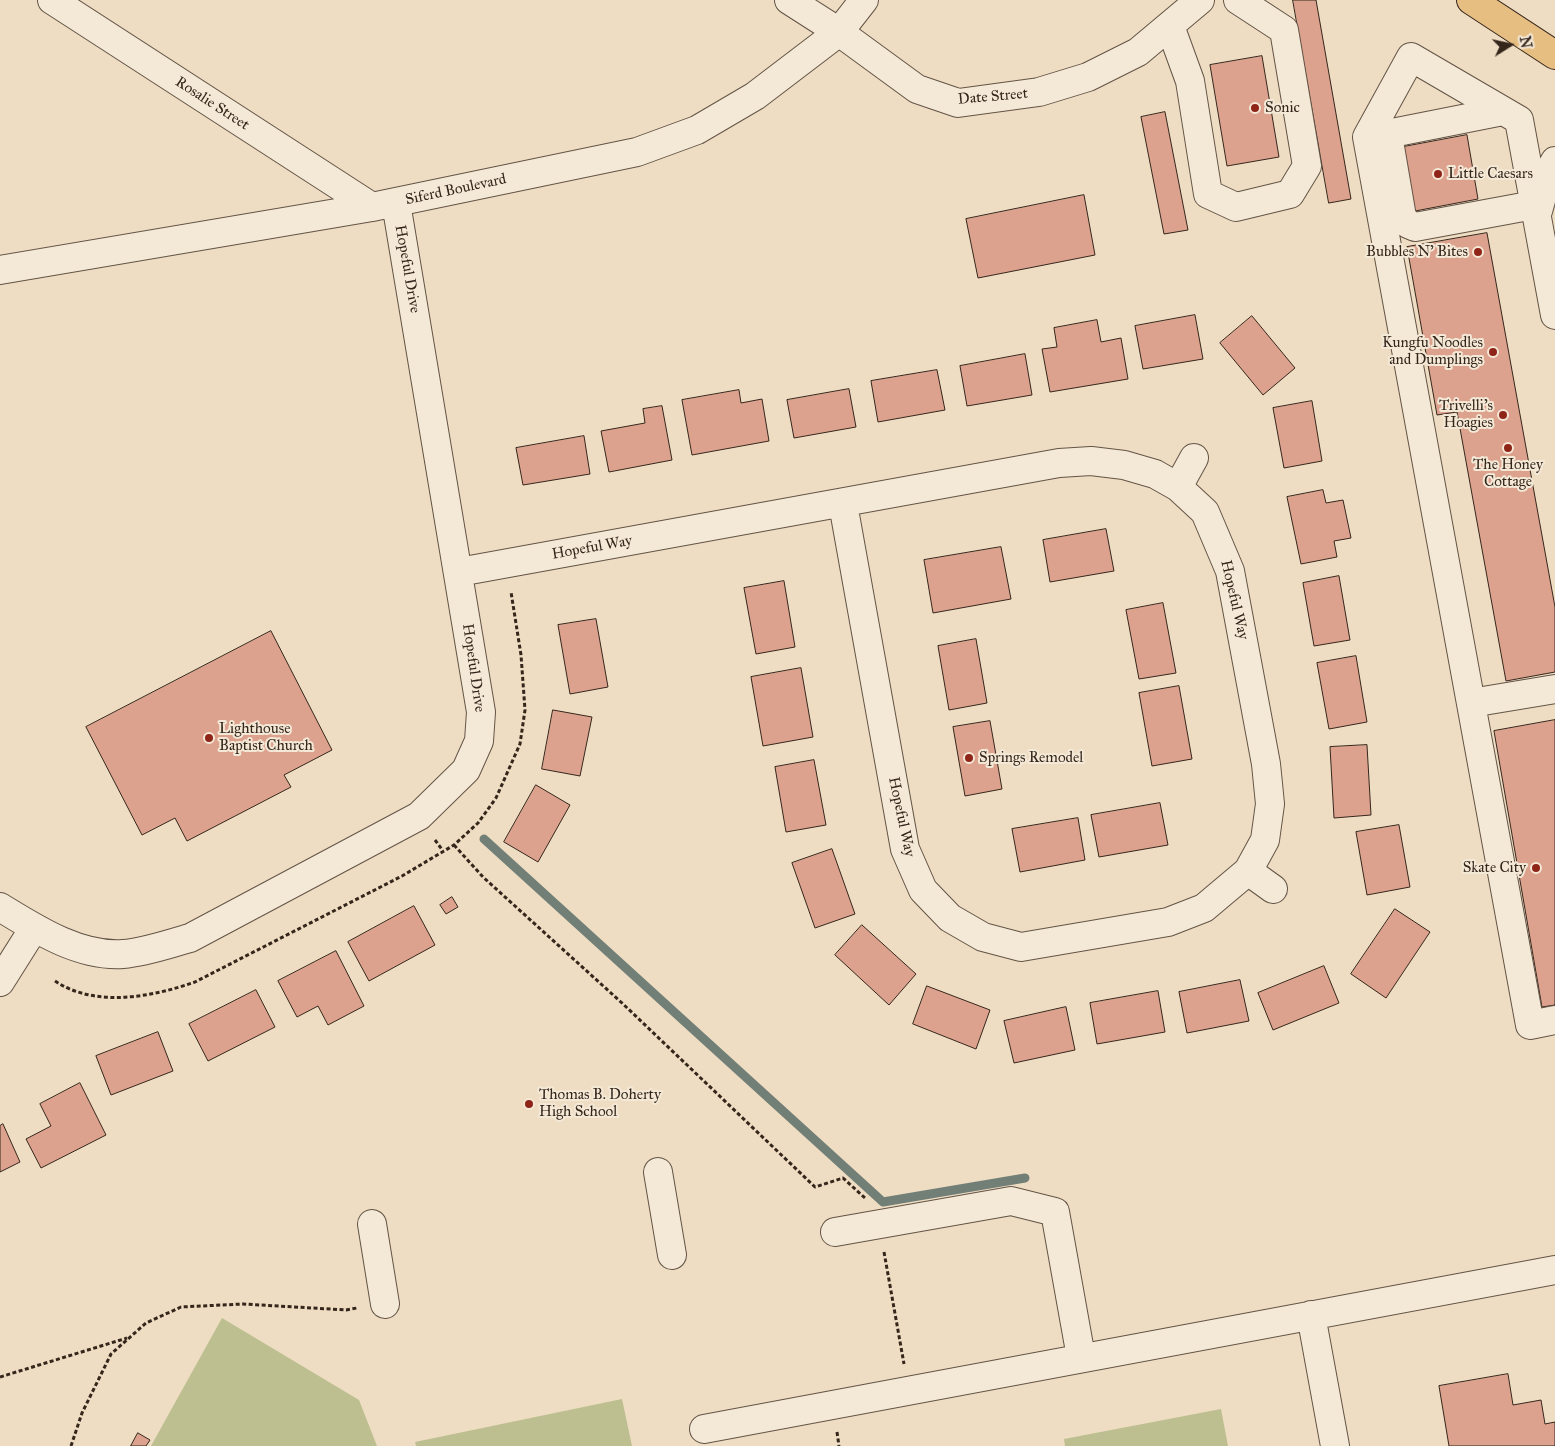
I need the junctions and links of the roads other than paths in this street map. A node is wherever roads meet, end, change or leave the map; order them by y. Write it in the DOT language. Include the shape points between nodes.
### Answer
graph roads {
  1 [pos="52,0"];
  2 [pos="789,0"];
  3 [pos="864,0"];
  4 [pos="1238,0"];
  5 [pos="1471,0"];
  6 [pos="1183,9"];
  7 [pos="839,32"];
  8 [pos="1555,55"];
  9 [pos="1503,111"];
  10 [pos="1555,160"];
  11 [pos="384,205"];
  12 [pos="1542,208"];
  13 [pos="0,270"];
  14 [pos="1555,315"];
  15 [pos="1194,458"];
  16 [pos="1178,487"];
  17 [pos="843,504"];
  18 [pos="459,572"];
  19 [pos="1555,689"];
  20 [pos="1471,704"];
  21 [pos="1248,871"];
  22 [pos="1273,889"];
  23 [pos="0,907"];
  24 [pos="34,928"];
  25 [pos="0,982"];
  26 [pos="1555,1020"];
  27 [pos="658,1172"];
  28 [pos="372,1224"];
  29 [pos="835,1232"];
  30 [pos="672,1255"];
  31 [pos="1555,1270"];
  32 [pos="386,1304"];
  33 [pos="1311,1315"];
  34 [pos="1081,1357"];
  35 [pos="704,1429"];
  36 [pos="1335,1446"];
  1 -- 11 [label="street, Rosalie Street"];
  2 -- 7 [label="street, Date Street"];
  3 -- 7 [label="street, Siferd Boulevard"];
  4 -- 6 [label="street" via="1284,30 1308,166 1290,194 1236,208 1208,194 1190,81"];
  5 -- 8 [label="main road"];
  6 -- 7 [label="street, Date Street" via="1138,52 1088,76 1039,92 958,102 917,89"];
  7 -- 11 [label="street, Siferd Boulevard" via="755,96 697,130 637,152"];
  9 -- 12 [label="street" via="1519,120"];
  9 -- 12 [label="street" via="1392,133 1389,141 1402,217 1415,226"];
  9 -- 20 [label="street" via="1411,57 1367,136"];
  10 -- 12 [label="street" via="1549,172"];
  11 -- 13 [label="street, Siferd Boulevard"];
  11 -- 18 [label="street, Hopeful Drive"];
  12 -- 14 [label="street"];
  15 -- 16 [label="street"];
  16 -- 17 [label="street, Hopeful Way" via="1155,474 1124,465 1091,461 1060,463"];
  16 -- 21 [label="street, Hopeful Way" via="1205,512 1230,571 1264,755 1270,804 1265,840"];
  17 -- 18 [label="street, Hopeful Way"];
  17 -- 21 [label="street, Hopeful Way" via="905,849 923,890 950,918 983,937 1021,947 1168,922 1204,908"];
  18 -- 24 [label="street, Hopeful Drive" via="481,712 479,741 466,770 419,816 190,938 122,954 89,951"];
  19 -- 20 [label="street"];
  20 -- 26 [label="street" via="1530,1025"];
  21 -- 22 [label="street"];
  23 -- 24 [label="street, Hopeful Drive"];
  24 -- 25 [label="street"];
  27 -- 30 [label="street"];
  28 -- 32 [label="street"];
  29 -- 34 [label="street" via="1011,1202 1055,1212"];
  31 -- 33 [label="street"];
  33 -- 34 [label="street"];
  33 -- 36 [label="street"];
  34 -- 35 [label="street"];
}
